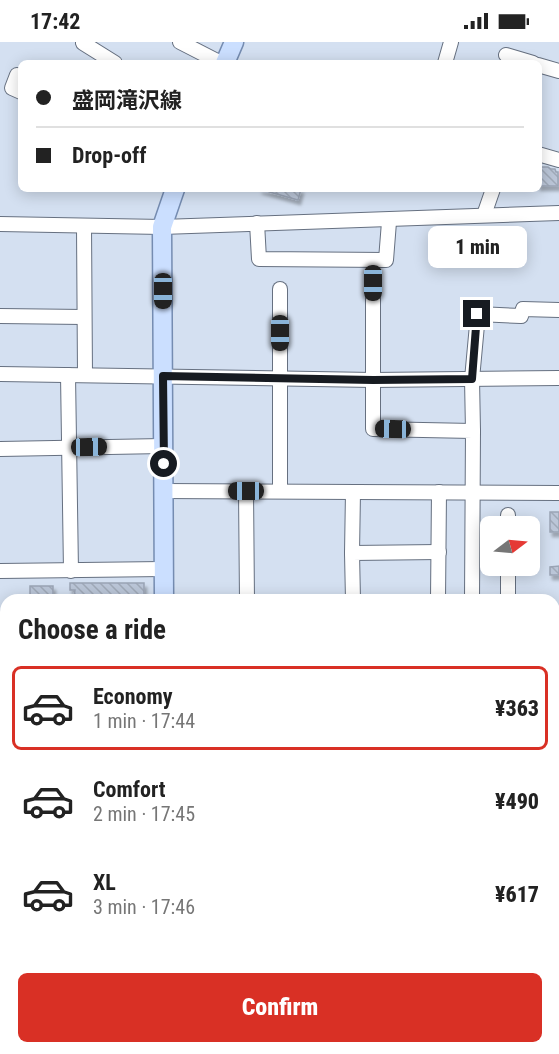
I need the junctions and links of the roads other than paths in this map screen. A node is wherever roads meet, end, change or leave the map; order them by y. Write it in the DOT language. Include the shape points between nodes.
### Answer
graph roads {
  1 [pos="180,42"];
  2 [pos="234,42"];
  3 [pos="451,42"];
  4 [pos="83,43"];
  5 [pos="506,53"];
  6 [pos="110,60"];
  7 [pos="217,60"];
  8 [pos="225,60"];
  9 [pos="446,60"];
  10 [pos="525,60"];
  11 [pos="542,66"];
  12 [pos="559,71"];
  13 [pos="16,75"];
  14 [pos="18,91"];
  15 [pos="542,155"];
  16 [pos="559,160"];
  17 [pos="174,192"];
  18 [pos="492,192"];
  19 [pos="559,213"];
  20 [pos="484,215"];
  21 [pos="389,222"];
  22 [pos="257,223"];
  23 [pos="0,224"];
  24 [pos="84,226"];
  25 [pos="162,227"];
  26 [pos="373,283"];
  27 [pos="280,289"];
  28 [pos="559,310"];
  29 [pos="0,316"];
  30 [pos="84,318"];
  31 [pos="0,374"];
  32 [pos="68,375"];
  33 [pos="85,375"];
  34 [pos="163,376"];
  35 [pos="280,378"];
  36 [pos="559,378"];
  37 [pos="472,379"];
  38 [pos="373,380"];
  39 [pos="473,431"];
  40 [pos="164,446"];
  41 [pos="69,448"];
  42 [pos="0,449"];
  43 [pos="164,491"];
  44 [pos="246,491"];
  45 [pos="280,491"];
  46 [pos="353,492"];
  47 [pos="439,492"];
  48 [pos="472,492"];
  49 [pos="559,493"];
  50 [pos="439,552"];
  51 [pos="352,553"];
  52 [pos="164,569"];
  53 [pos="71,570"];
  54 [pos="0,571"];
  55 [pos="508,576"];
  56 [pos="164,594"];
  57 [pos="247,594"];
  58 [pos="353,594"];
  59 [pos="438,594"];
  60 [pos="472,594"];
  61 [pos="508,594"];
  1 -- 7 [label="street"];
  2 -- 8 [label="main road"];
  3 -- 9 [label="street"];
  4 -- 6 [label="street"];
  5 -- 10 [label="street"];
  11 -- 12 [label="street"];
  13 -- 14 [label="street" via="12,88"];
  15 -- 16 [label="street"];
  17 -- 25 [label="main road"];
  18 -- 20 [label="street"];
  19 -- 20 [label="street"];
  20 -- 22 [label="street"];
  21 -- 22 [label="street" via="386,261 259,259"];
  22 -- 25 [label="street"];
  23 -- 24 [label="street"];
  24 -- 25 [label="street"];
  24 -- 30 [label="street"];
  25 -- 34 [label="main road"];
  26 -- 38 [label="street"];
  27 -- 35 [label="street"];
  28 -- 37 [label="street" via="523,309 521,316 477,314"];
  29 -- 30 [label="street"];
  30 -- 33 [label="street"];
  31 -- 32 [label="street"];
  32 -- 33 [label="street"];
  32 -- 41 [label="street"];
  33 -- 34 [label="street"];
  34 -- 35 [label="street"];
  34 -- 40 [label="main road"];
  35 -- 38 [label="street"];
  35 -- 45 [label="street"];
  36 -- 37 [label="street"];
  37 -- 38 [label="street"];
  37 -- 39 [label="street"];
  38 -- 39 [label="street" via="373,429"];
  39 -- 48 [label="street"];
  40 -- 41 [label="street"];
  40 -- 43 [label="main road"];
  41 -- 42 [label="street"];
  41 -- 53 [label="street"];
  43 -- 44 [label="street"];
  43 -- 52 [label="main road"];
  44 -- 45 [label="street"];
  44 -- 57 [label="street"];
  45 -- 46 [label="street"];
  46 -- 47 [label="street"];
  46 -- 51 [label="street"];
  47 -- 48 [label="street"];
  47 -- 50 [label="street"];
  48 -- 49 [label="street"];
  48 -- 60 [label="street"];
  50 -- 51 [label="street"];
  50 -- 59 [label="street"];
  51 -- 58 [label="street"];
  52 -- 53 [label="street"];
  52 -- 56 [label="main road"];
  53 -- 54 [label="street"];
  55 -- 61 [label="street"];
}
